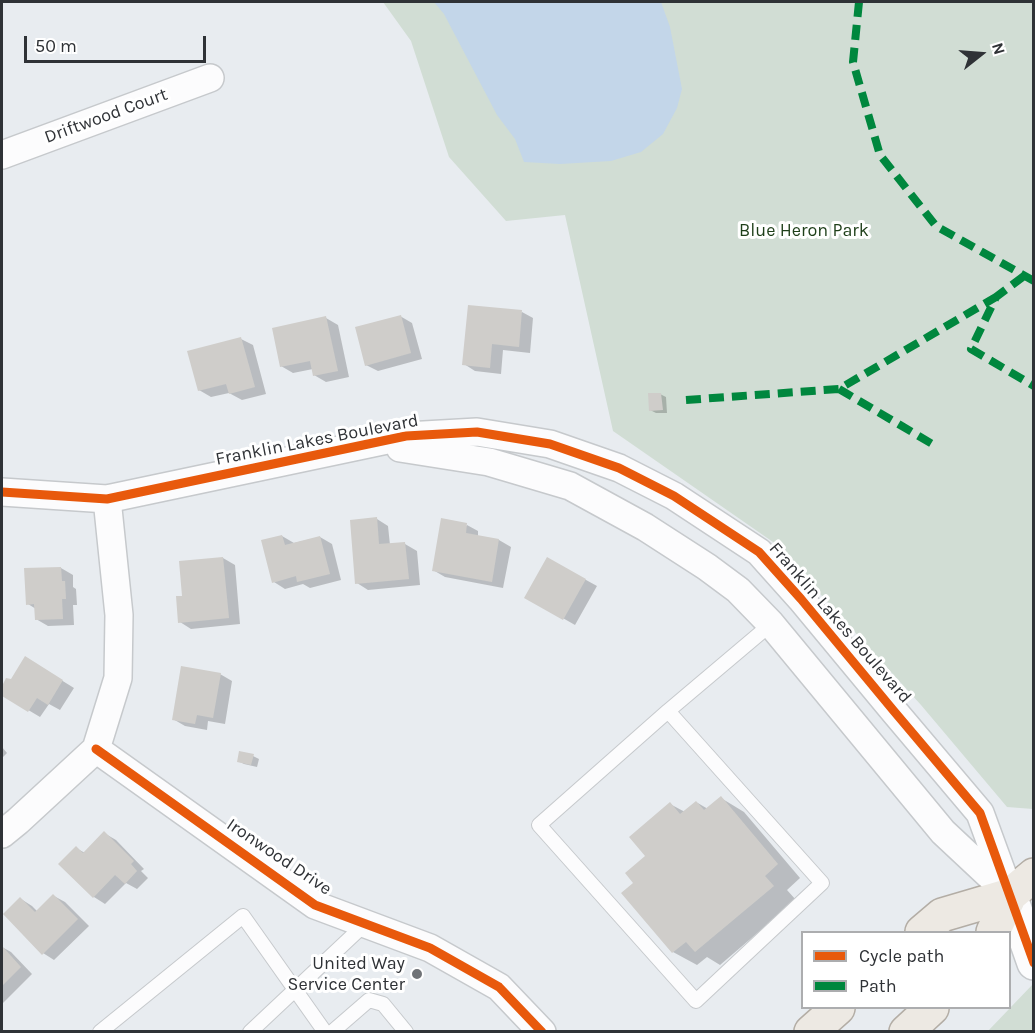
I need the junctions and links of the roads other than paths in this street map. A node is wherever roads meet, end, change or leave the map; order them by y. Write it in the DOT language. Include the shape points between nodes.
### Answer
graph roads {
  1 [pos="210,78"];
  2 [pos="2,155"];
  3 [pos="360,445"];
  4 [pos="2,492"];
  5 [pos="107,499"];
  6 [pos="801,599"];
  7 [pos="771,624"];
  8 [pos="893,710"];
  9 [pos="668,711"];
  10 [pos="863,735"];
  11 [pos="96,749"];
  12 [pos="2,834"];
  13 [pos="1022,885"];
  14 [pos="365,924"];
  15 [pos="924,931"];
  16 [pos="994,931"];
  17 [pos="1034,963"];
  18 [pos="295,990"];
  19 [pos="837,1009"];
  20 [pos="931,1009"];
  21 [pos="100,1032"];
  22 [pos="250,1032"];
  23 [pos="325,1032"];
  24 [pos="332,1032"];
  25 [pos="406,1032"];
  26 [pos="542,1032"];
  27 [pos="811,1032"];
  28 [pos="906,1032"];
  1 -- 2 [label="street, Driftwood Court"];
  3 -- 5 [label="street, Franklin Lakes Boulevard"];
  3 -- 6 [label="street, Franklin Lakes Boulevard" via="406,436 477,432 550,444 619,468 674,496 759,552"];
  3 -- 7 [label="street, Franklin Lakes Boulevard" via="489,462 570,486 645,527 706,567 738,590"];
  4 -- 5 [label="street, Franklin Lakes Boulevard"];
  5 -- 11 [label="street" via="119,615 118,678"];
  6 -- 7 [label="street"];
  6 -- 8 [label="street, Franklin Lakes Boulevard"];
  7 -- 9 [label="lane"];
  7 -- 10 [label="street, Franklin Lakes Boulevard"];
  8 -- 10 [label="street"];
  8 -- 13 [label="street, Franklin Lakes Boulevard" via="980,813"];
  9 -- 9 [label="lane" via="539,825 696,1000 822,883"];
  10 -- 13 [label="street, Franklin Lakes Boulevard" via="943,832"];
  11 -- 12 [label="street"];
  11 -- 14 [label="street, Ironwood Drive" via="315,905"];
  13 -- 15 [label="main road" via="942,915"];
  13 -- 16 [label="main road"];
  13 -- 17 [label="street"];
  14 -- 18 [label="lane"];
  14 -- 26 [label="street, Ironwood Drive" via="430,948 499,987"];
  18 -- 21 [label="lane" via="243,916"];
  18 -- 22 [label="lane"];
  18 -- 23 [label="lane"];
  19 -- 27 [label="main road"];
  20 -- 28 [label="main road"];
  24 -- 25 [label="lane" via="369,1000 383,1004"];
}
